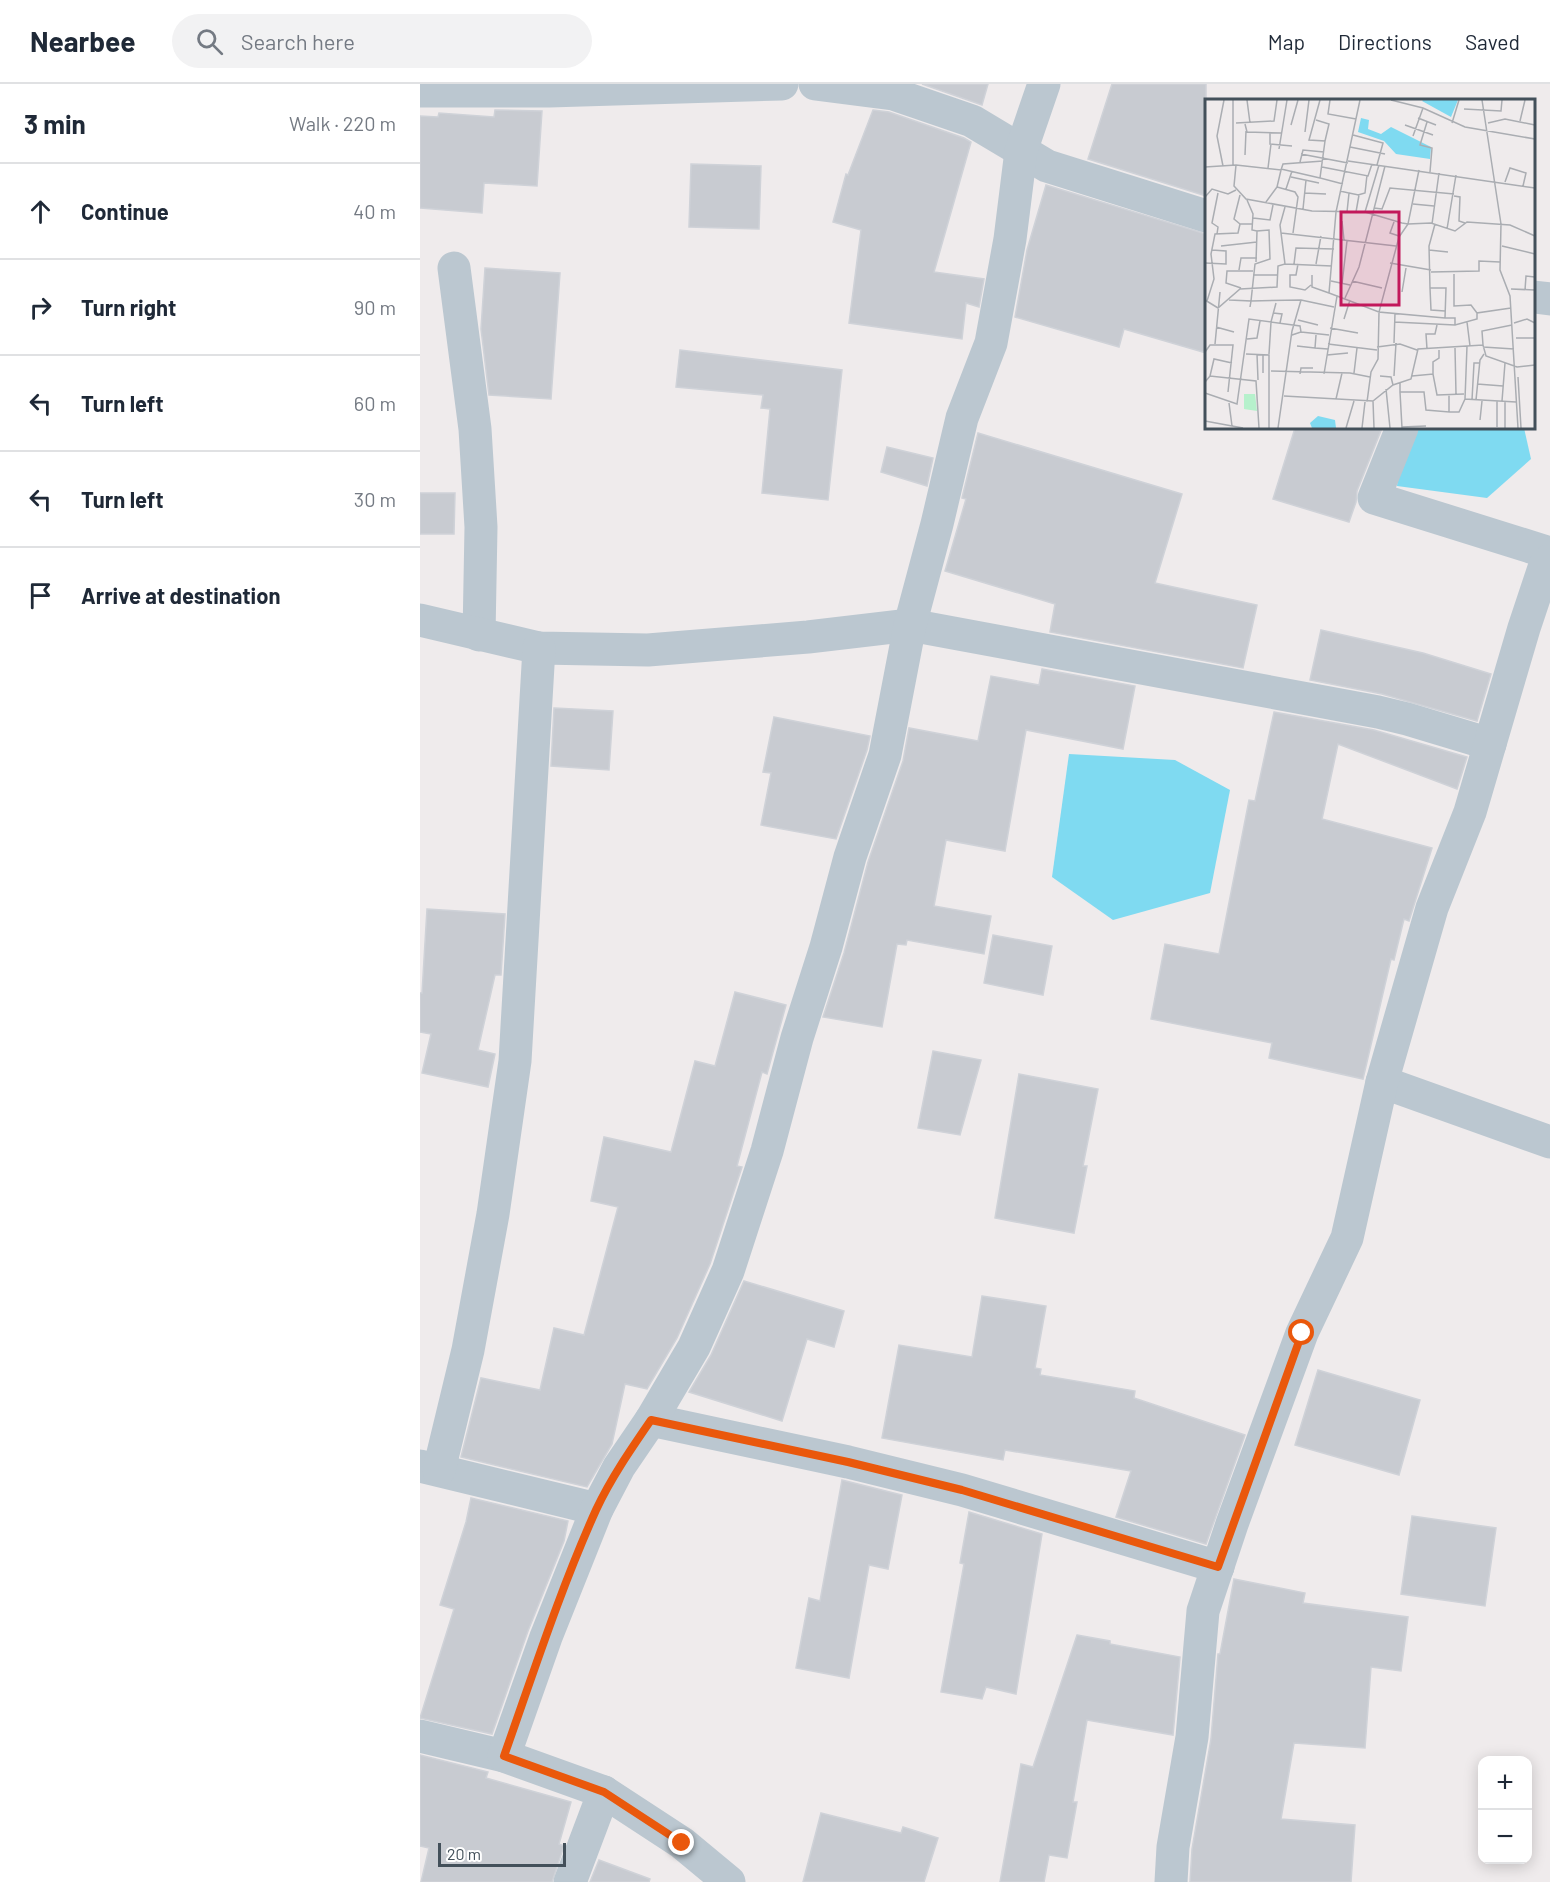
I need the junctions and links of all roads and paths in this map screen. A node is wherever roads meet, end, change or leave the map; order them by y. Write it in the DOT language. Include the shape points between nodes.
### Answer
graph roads {
  1 [pos="782,84"];
  2 [pos="814,84"];
  3 [pos="1044,84"];
  4 [pos="719,85"];
  5 [pos="549,87"];
  6 [pos="894,89"];
  7 [pos="420,92"];
  8 [pos="1022,151"];
  9 [pos="1205,216"];
  10 [pos="454,268"];
  11 [pos="1535,297"];
  12 [pos="1550,299"];
  13 [pos="1402,429"];
  14 [pos="1550,553"];
  15 [pos="1550,560"];
  16 [pos="420,620"];
  17 [pos="910,625"];
  18 [pos="479,635"];
  19 [pos="539,648"];
  20 [pos="1490,744"];
  21 [pos="1382,1082"];
  22 [pos="1550,1142"];
  23 [pos="651,1420"];
  24 [pos="430,1468"];
  25 [pos="597,1509"];
  26 [pos="1218,1567"];
  27 [pos="420,1736"];
  28 [pos="504,1756"];
  29 [pos="604,1792"];
  30 [pos="570,1882"];
  31 [pos="729,1882"];
  32 [pos="1171,1882"];
  1 -- 4 [label="street"];
  2 -- 6 [label="street"];
  3 -- 8 [label="street"];
  4 -- 5 [label="street"];
  5 -- 7 [label="street"];
  6 -- 8 [label="street" via="972,121"];
  8 -- 9 [label="street" via="1047,166"];
  8 -- 17 [label="street" via="991,343 962,418"];
  10 -- 18 [label="street" via="475,429 481,526"];
  11 -- 12 [label="street"];
  13 -- 14 [label="street" via="1374,498"];
  15 -- 20 [label="street" via="1524,628"];
  16 -- 18 [label="street"];
  17 -- 19 [label="street" via="648,650"];
  17 -- 20 [label="street" via="1378,712"];
  17 -- 23 [label="street" via="885,755 850,857 764,1162 728,1271 694,1347"];
  18 -- 19 [label="street"];
  19 -- 24 [label="street" via="515,1061 468,1350"];
  20 -- 21 [label="street" via="1470,812 1432,908"];
  21 -- 22 [label="street"];
  21 -- 26 [label="street" via="1347,1238 1302,1333"];
  23 -- 25 [label="street"];
  23 -- 26 [label="street" via="962,1490"];
  24 -- 25 [label="street"];
  25 -- 28 [label="street"];
  26 -- 32 [label="street" via="1203,1611 1192,1737 1173,1847"];
  27 -- 28 [label="street"];
  28 -- 29 [label="street"];
  29 -- 30 [label="street"];
  29 -- 31 [label="street" via="682,1843"];
}
